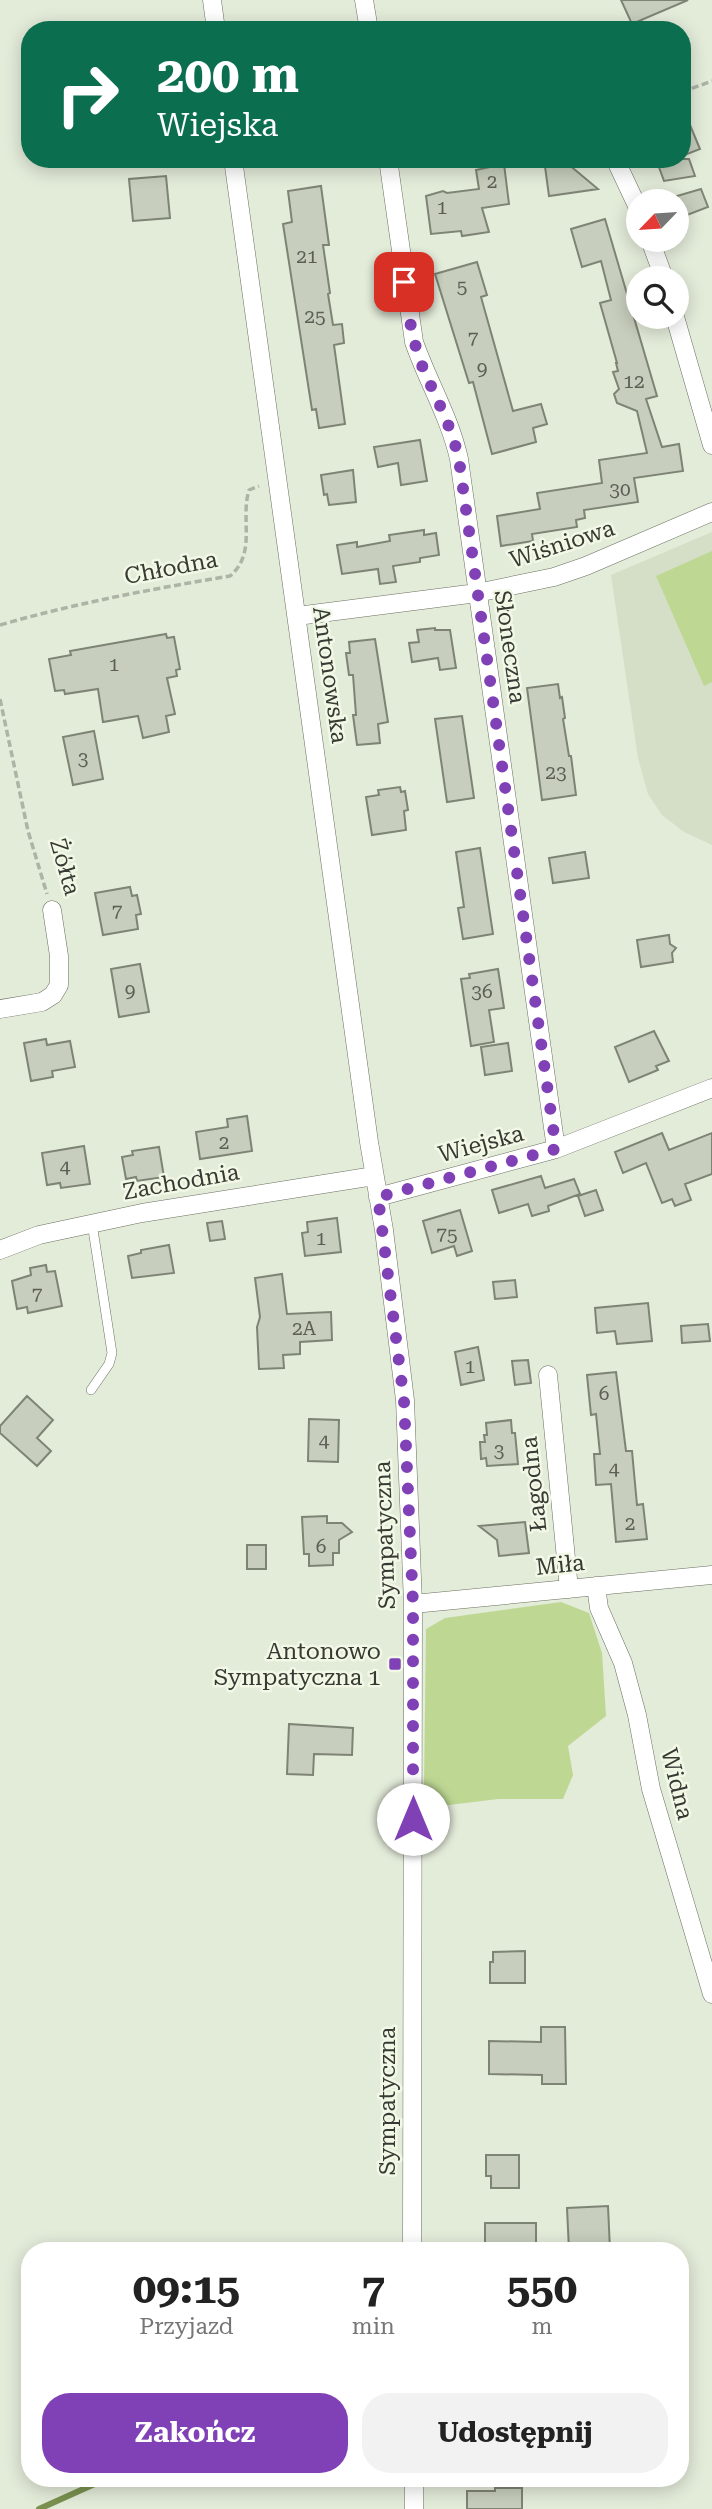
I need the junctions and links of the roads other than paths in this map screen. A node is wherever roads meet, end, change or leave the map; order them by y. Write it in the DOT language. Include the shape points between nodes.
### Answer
graph roads {
  1 [pos="212,0"];
  2 [pos="364,0"];
  3 [pos="215,21"];
  4 [pos="368,21"];
  5 [pos="234,168"];
  6 [pos="389,168"];
  7 [pos="619,168"];
  8 [pos="629,189"];
  9 [pos="678,329"];
  10 [pos="712,445"];
  11 [pos="712,512"];
  12 [pos="477,593"];
  13 [pos="297,616"];
  14 [pos="52,910"];
  15 [pos="0,1009"];
  16 [pos="712,1088"];
  17 [pos="556,1149"];
  18 [pos="374,1176"];
  19 [pos="378,1197"];
  20 [pos="92,1223"];
  21 [pos="0,1250"];
  22 [pos="548,1375"];
  23 [pos="91,1390"];
  24 [pos="712,1575"];
  25 [pos="596,1586"];
  26 [pos="569,1589"];
  27 [pos="413,1604"];
  28 [pos="712,1994"];
  29 [pos="412,2242"];
  30 [pos="414,2487"];
  31 [pos="414,2509"];
  1 -- 3 [label="street"];
  2 -- 4 [label="street"];
  5 -- 13 [label="street, Antonowska"];
  6 -- 12 [label="street, Słoneczna" via="414,342 454,437"];
  7 -- 8 [label="street"];
  9 -- 10 [label="street"];
  11 -- 12 [label="street, Wiśniowa" via="586,566"];
  12 -- 13 [label="street, Wiśniowa"];
  12 -- 17 [label="street, Słoneczna"];
  13 -- 18 [label="street, Antonowska"];
  14 -- 15 [label="street, Żółta" via="59,985 42,1002"];
  16 -- 17 [label="street, Wiejska"];
  17 -- 19 [label="street, Wiejska"];
  18 -- 19 [label="street, Antonowska"];
  18 -- 20 [label="street, Zachodnia"];
  19 -- 27 [label="street, Sympatyczna" via="404,1401"];
  20 -- 21 [label="street, Zachodnia"];
  20 -- 23 [label="lane" via="112,1353"];
  22 -- 26 [label="street, Łagodna"];
  24 -- 25 [label="street, Miła"];
  25 -- 26 [label="street, Miła"];
  25 -- 28 [label="street, Widna" via="599,1608 623,1663 651,1789"];
  26 -- 27 [label="street, Miła"];
  27 -- 29 [label="street, Sympatyczna"];
  30 -- 31 [label="street"];
}
